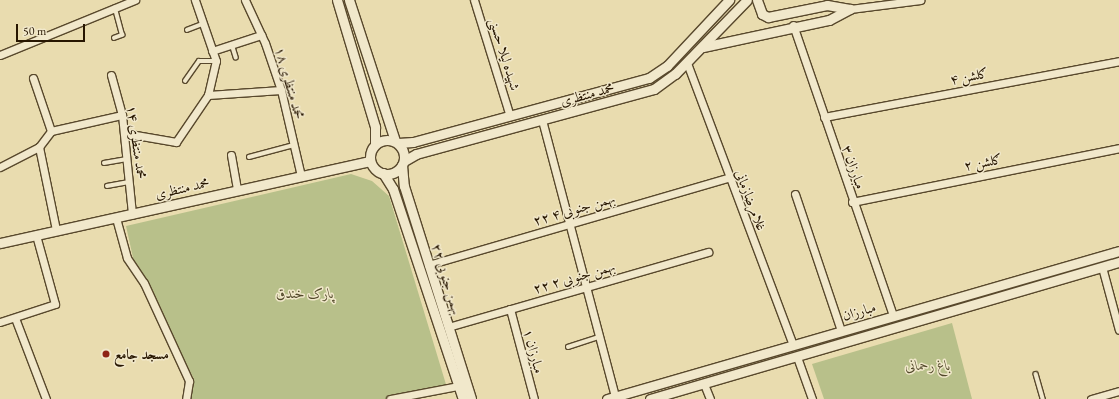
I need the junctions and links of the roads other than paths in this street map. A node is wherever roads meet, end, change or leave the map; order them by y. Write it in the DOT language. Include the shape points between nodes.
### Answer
graph roads {
  1 [pos="135,0"];
  2 [pos="195,0"];
  3 [pos="245,0"];
  4 [pos="337,0"];
  5 [pos="349,0"];
  6 [pos="474,0"];
  7 [pos="730,0"];
  8 [pos="747,0"];
  9 [pos="757,0"];
  10 [pos="920,0"];
  11 [pos="114,8"];
  12 [pos="850,9"];
  13 [pos="353,13"];
  14 [pos="342,16"];
  15 [pos="203,24"];
  16 [pos="793,25"];
  17 [pos="187,30"];
  18 [pos="262,35"];
  19 [pos="114,38"];
  20 [pos="232,44"];
  21 [pos="702,47"];
  22 [pos="212,51"];
  23 [pos="0,55"];
  24 [pos="236,57"];
  25 [pos="216,60"];
  26 [pos="1119,61"];
  27 [pos="687,63"];
  28 [pos="110,75"];
  29 [pos="33,78"];
  30 [pos="186,81"];
  31 [pos="281,90"];
  32 [pos="208,95"];
  33 [pos="122,115"];
  34 [pos="510,116"];
  35 [pos="824,117"];
  36 [pos="542,120"];
  37 [pos="51,131"];
  38 [pos="124,133"];
  39 [pos="396,142"];
  40 [pos="375,144"];
  41 [pos="294,145"];
  42 [pos="39,147"];
  43 [pos="1119,148"];
  44 [pos="231,155"];
  45 [pos="249,157"];
  46 [pos="127,159"];
  47 [pos="370,161"];
  48 [pos="104,163"];
  49 [pos="403,163"];
  50 [pos="0,167"];
  51 [pos="382,173"];
  52 [pos="301,176"];
  53 [pos="728,178"];
  54 [pos="129,182"];
  55 [pos="107,186"];
  56 [pos="237,190"];
  57 [pos="795,194"];
  58 [pos="852,202"];
  59 [pos="132,214"];
  60 [pos="116,218"];
  61 [pos="569,224"];
  62 [pos="56,230"];
  63 [pos="36,235"];
  64 [pos="0,243"];
  65 [pos="1119,251"];
  66 [pos="708,252"];
  67 [pos="1119,262"];
  68 [pos="428,264"];
  69 [pos="1102,267"];
  70 [pos="586,287"];
  71 [pos="510,309"];
  72 [pos="893,316"];
  73 [pos="15,318"];
  74 [pos="0,322"];
  75 [pos="448,327"];
  76 [pos="1119,330"];
  77 [pos="841,331"];
  78 [pos="600,337"];
  79 [pos="793,345"];
  80 [pos="568,347"];
  81 [pos="797,357"];
  82 [pos="1036,374"];
  83 [pos="704,384"];
  84 [pos="458,386"];
  85 [pos="1119,391"];
  86 [pos="611,398"];
  87 [pos="46,399"];
  88 [pos="186,399"];
  89 [pos="390,399"];
  90 [pos="463,399"];
  91 [pos="471,399"];
  92 [pos="534,399"];
  93 [pos="650,399"];
  94 [pos="710,399"];
  95 [pos="812,399"];
  96 [pos="1043,399"];
  97 [pos="1091,399"];
  1 -- 11 [label="street"];
  2 -- 15 [label="street"];
  3 -- 18 [label="street, محمد منتظری ۱۸"];
  4 -- 14 [label="street"];
  5 -- 13 [label="street"];
  6 -- 34 [label="street, شهیده لیلا حسنی"];
  7 -- 34 [label="street, محمد منتظری" via="659,73 624,86"];
  8 -- 21 [label="street, محمد منتظری"];
  9 -- 12 [label="street" via="762,14 768,17 827,6"];
  10 -- 12 [label="street"];
  11 -- 19 [label="lane" via="122,35"];
  11 -- 23 [label="street"];
  12 -- 16 [label="street" via="829,20"];
  13 -- 14 [label="street"];
  13 -- 39 [label="street"];
  14 -- 40 [label="street" via="375,127"];
  15 -- 17 [label="lane"];
  15 -- 22 [label="street"];
  16 -- 21 [label="street"];
  16 -- 35 [label="street, مبارزان ۳"];
  18 -- 20 [label="street"];
  18 -- 31 [label="street, محمد منتظری ۱۸"];
  20 -- 22 [label="street"];
  20 -- 24 [label="lane"];
  21 -- 27 [label="street, محمد منتظری"];
  22 -- 25 [label="street"];
  25 -- 30 [label="lane" via="199,61"];
  25 -- 32 [label="street"];
  26 -- 35 [label="street, ګلشن ۴"];
  27 -- 36 [label="street, محمد منتظری" via="666,83 654,89"];
  27 -- 53 [label="street, غلامرضازمانی"];
  28 -- 33 [label="street, محمد منتظری ۱۴"];
  29 -- 37 [label="street"];
  31 -- 32 [label="street"];
  31 -- 41 [label="street, محمد منتظری ۱۸"];
  32 -- 38 [label="street" via="176,142"];
  33 -- 37 [label="street"];
  33 -- 38 [label="street, محمد منتظری ۱۴"];
  34 -- 39 [label="street, محمد منتظری" via="413,142"];
  35 -- 58 [label="street, مبارزان ۳"];
  36 -- 49 [label="street, محمد منتظری" via="416,154"];
  36 -- 61 [label="street"];
  37 -- 42 [label="street"];
  38 -- 46 [label="street, محمد منتظری ۱۴"];
  39 -- 40 [label="street" via="383,140"];
  39 -- 49 [label="street" via="404,152"];
  40 -- 47 [label="street" via="370,152"];
  41 -- 45 [label="lane"];
  41 -- 52 [label="street, محمد منتظری ۱۸"];
  42 -- 50 [label="street"];
  42 -- 62 [label="street"];
  43 -- 58 [label="street, ګلشن ۲"];
  44 -- 56 [label="street"];
  46 -- 48 [label="lane"];
  46 -- 54 [label="street, محمد منتظری ۱۴"];
  47 -- 51 [label="street" via="375,169"];
  47 -- 52 [label="street, محمد منتظری"];
  49 -- 51 [label="street" via="392,173"];
  49 -- 68 [label="street, ۲۲ بهمن جنوبی" via="404,186"];
  51 -- 84 [label="street, ۲۲ بهمن جنوبی" via="393,189"];
  52 -- 56 [label="street, محمد منتظری"];
  53 -- 61 [label="street, ۲۲ بهمن جنوبی ۴"];
  53 -- 79 [label="street, غلامرضازمانی"];
  54 -- 55 [label="lane"];
  54 -- 59 [label="street, محمد منتظری ۱۴"];
  56 -- 59 [label="street, محمد منتظری"];
  57 -- 77 [label="street"];
  58 -- 72 [label="street, مبارزان ۳"];
  59 -- 60 [label="street, محمد منتظری"];
  60 -- 62 [label="street, محمد منتظری"];
  60 -- 88 [label="street" via="127,258 144,283 189,381"];
  61 -- 68 [label="street, ۲۲ بهمن جنوبی ۴"];
  61 -- 70 [label="street"];
  62 -- 63 [label="street, محمد منتظری"];
  63 -- 64 [label="street, محمد منتظری"];
  63 -- 73 [label="street" via="55,304"];
  65 -- 72 [label="street, مبارزان"];
  66 -- 70 [label="street, ۲۲ بهمن جنوبی ۲"];
  67 -- 69 [label="street, مبارزان"];
  68 -- 75 [label="street, ۲۲ بهمن جنوبی"];
  69 -- 76 [label="street"];
  69 -- 81 [label="street, مبارزان"];
  70 -- 71 [label="street, ۲۲ بهمن جنوبی ۲"];
  70 -- 78 [label="street"];
  71 -- 75 [label="street, ۲۲ بهمن جنوبی ۲"];
  71 -- 92 [label="street, مبارزان ۱"];
  72 -- 77 [label="street, مبارزان"];
  73 -- 74 [label="street"];
  73 -- 87 [label="street"];
  75 -- 91 [label="street, ۲۲ بهمن جنوبی"];
  77 -- 79 [label="street, مبارزان"];
  78 -- 80 [label="lane"];
  78 -- 86 [label="street"];
  79 -- 81 [label="street"];
  79 -- 86 [label="street, مبارزان"];
  81 -- 83 [label="street, مبارزان"];
  81 -- 95 [label="street"];
  82 -- 96 [label="lane"];
  83 -- 93 [label="street, مبارزان"];
  83 -- 94 [label="street"];
  84 -- 89 [label="street"];
  84 -- 90 [label="street, ۲۲ بهمن جنوبی"];
  85 -- 97 [label="street"];
}
